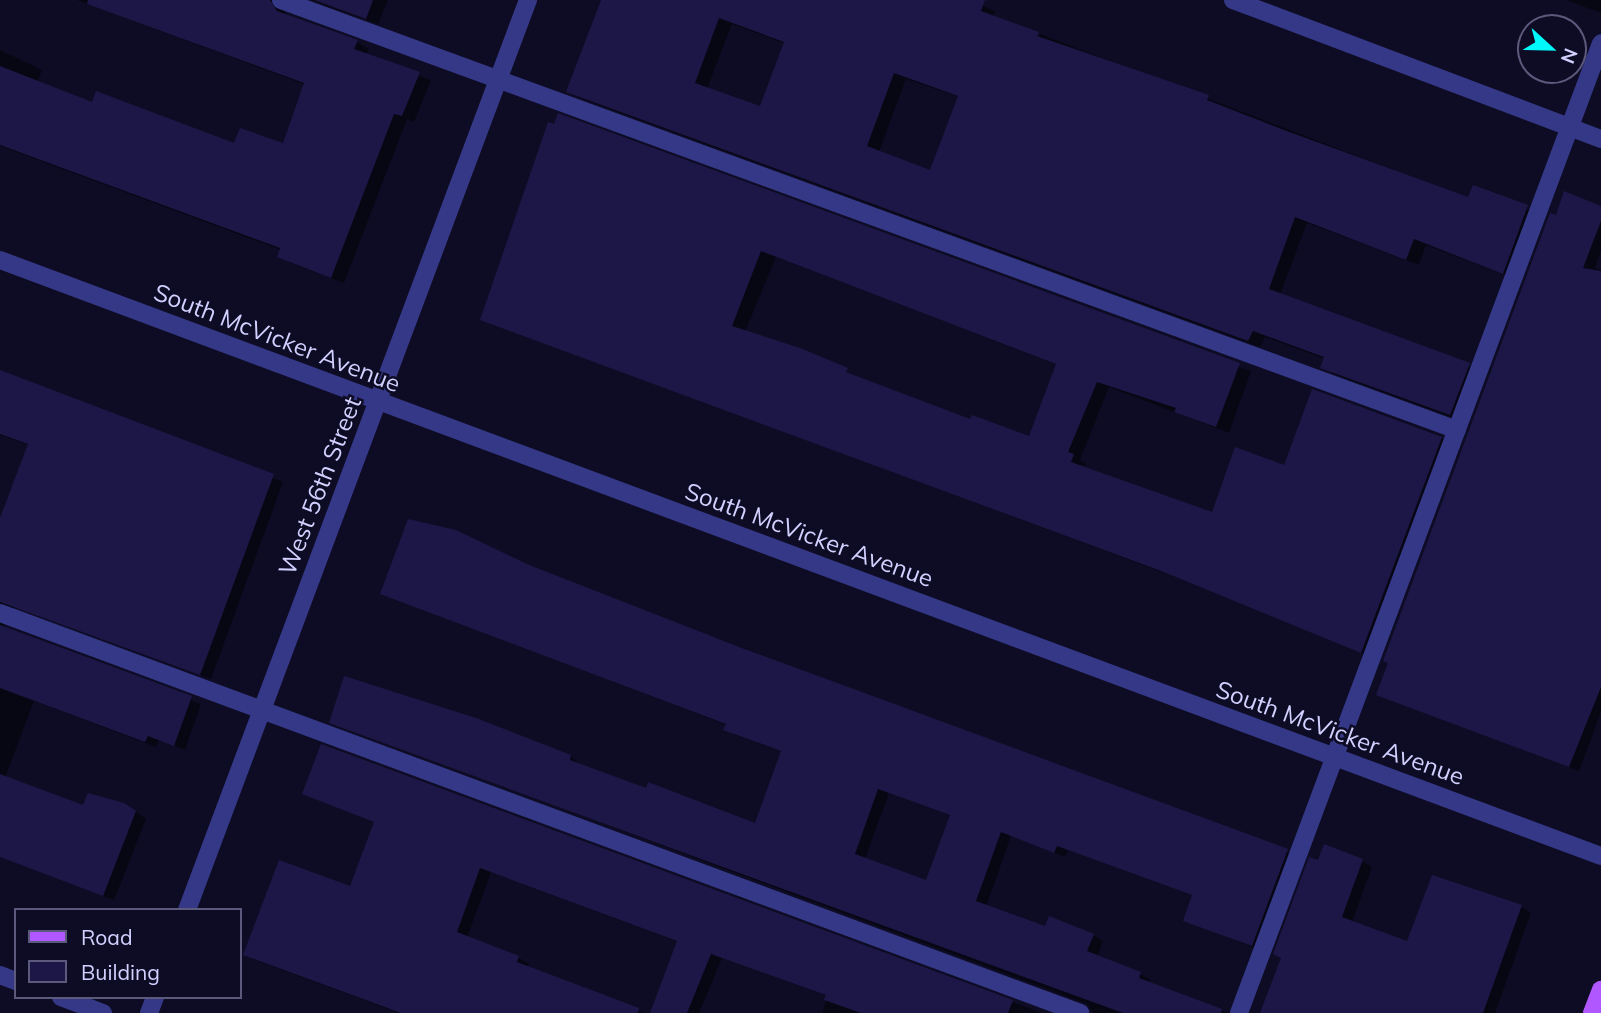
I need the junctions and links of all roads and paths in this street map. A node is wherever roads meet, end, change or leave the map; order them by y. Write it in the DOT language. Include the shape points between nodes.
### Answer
graph roads {
  1 [pos="281,0"];
  2 [pos="527,0"];
  3 [pos="1233,0"];
  4 [pos="1601,43"];
  5 [pos="497,80"];
  6 [pos="1569,128"];
  7 [pos="1601,139"];
  8 [pos="0,260"];
  9 [pos="378,402"];
  10 [pos="1457,430"];
  11 [pos="0,613"];
  12 [pos="262,710"];
  13 [pos="1335,757"];
  14 [pos="1601,856"];
  15 [pos="188,908"];
  16 [pos="1601,990"];
  17 [pos="66,999"];
  18 [pos="103,1013"];
  19 [pos="1080,1013"];
  20 [pos="1239,1013"];
  21 [pos="1592,1013"];
  1 -- 5 [label="street"];
  2 -- 5 [label="street, West 56th Street"];
  3 -- 6 [label="street"];
  4 -- 6 [label="street"];
  5 -- 9 [label="street, West 56th Street"];
  5 -- 10 [label="street"];
  6 -- 7 [label="street"];
  6 -- 10 [label="street"];
  8 -- 9 [label="street, South McVicker Avenue"];
  9 -- 12 [label="street, West 56th Street"];
  9 -- 13 [label="street, South McVicker Avenue"];
  10 -- 13 [label="street"];
  11 -- 12 [label="street"];
  12 -- 15 [label="street, West 56th Street"];
  12 -- 19 [label="street"];
  13 -- 14 [label="street, South McVicker Avenue"];
  13 -- 20 [label="street"];
  16 -- 21 [label="main road"];
  17 -- 18 [label="street"];
}
